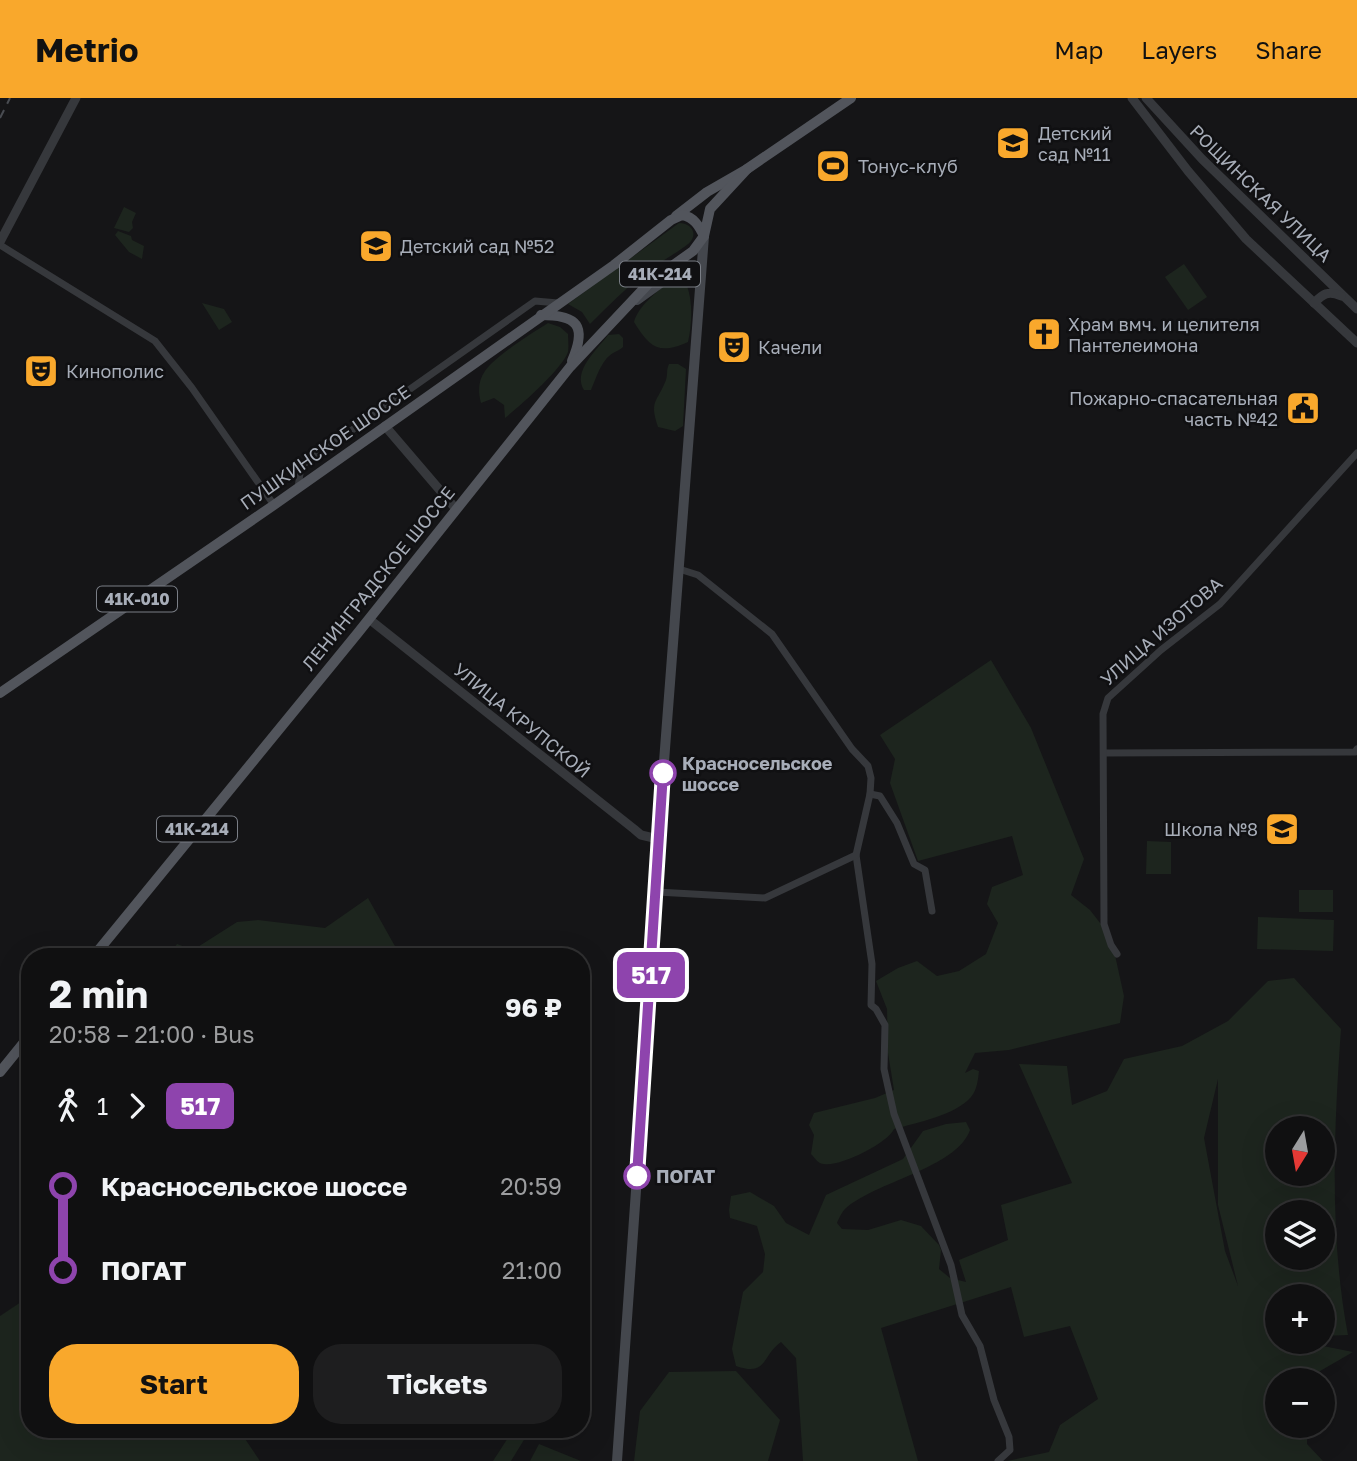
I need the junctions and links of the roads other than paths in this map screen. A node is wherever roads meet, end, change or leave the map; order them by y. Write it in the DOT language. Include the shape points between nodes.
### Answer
graph roads {
  1 [pos="76,98"];
  2 [pos="851,98"];
  3 [pos="1132,98"];
  4 [pos="1146,98"];
  5 [pos="1202,159"];
  6 [pos="747,169"];
  7 [pos="1188,171"];
  8 [pos="668,222"];
  9 [pos="704,236"];
  10 [pos="0,244"];
  11 [pos="700,286"];
  12 [pos="558,303"];
  13 [pos="1314,303"];
  14 [pos="1351,303"];
  15 [pos="618,314"];
  16 [pos="541,315"];
  17 [pos="1357,315"];
  18 [pos="1353,335"];
  19 [pos="1357,343"];
  20 [pos="570,367"];
  21 [pos="385,426"];
  22 [pos="1357,453"];
  23 [pos="299,488"];
  24 [pos="274,505"];
  25 [pos="456,509"];
  26 [pos="679,569"];
  27 [pos="369,619"];
  28 [pos="0,693"];
  29 [pos="1357,749"];
  30 [pos="1104,753"];
  31 [pos="870,794"];
  32 [pos="658,839"];
  33 [pos="856,855"];
  34 [pos="657,892"];
  35 [pos="932,911"];
  36 [pos="100,948"];
  37 [pos="1117,954"];
  38 [pos="21,1046"];
  39 [pos="0,1072"];
  40 [pos="617,1461"];
  41 [pos="998,1461"];
  1 -- 10 [label="street"];
  2 -- 6 [label="main road"];
  3 -- 7 [label="street, РОЩИНСКАЯ УЛИЦА"];
  4 -- 5 [label="street, РОЩИНСКАЯ УЛИЦА"];
  5 -- 7 [label="street"];
  5 -- 14 [label="street, РОЩИНСКАЯ УЛИЦА"];
  6 -- 8 [label="main road, ПУШКИНСКОЕ ШОССЕ"];
  6 -- 9 [label="main road" via="710,209"];
  7 -- 13 [label="street, РОЩИНСКАЯ УЛИЦА" via="1246,239"];
  8 -- 9 [label="main road" via="689,216"];
  8 -- 12 [label="main road, ПУШКИНСКОЕ ШОССЕ / 41К-010"];
  9 -- 11 [label="main road"];
  9 -- 15 [label="main road, ЛЕНИНГРАДСКОЕ ШОССЕ / 41К-214" via="693,251 651,281"];
  10 -- 24 [label="street" via="155,341"];
  11 -- 15 [label="main road" via="688,271 680,270"];
  11 -- 26 [label="main road"];
  12 -- 16 [label="main road, ПУШКИНСКОЕ ШОССЕ / 41К-010"];
  12 -- 23 [label="street" via="535,301 301,466"];
  13 -- 14 [label="street" via="1330,292"];
  13 -- 18 [label="street, РОЩИНСКАЯ УЛИЦА"];
  14 -- 17 [label="street, РОЩИНСКАЯ УЛИЦА"];
  15 -- 20 [label="main road, ЛЕНИНГРАДСКОЕ ШОССЕ / 41К-214"];
  16 -- 20 [label="main road" via="559,315 579,327 581,336"];
  16 -- 21 [label="main road, ПУШКИНСКОЕ ШОССЕ / 41К-010"];
  18 -- 19 [label="street, РОЩИНСКАЯ УЛИЦА"];
  20 -- 25 [label="main road, ЛЕНИНГРАДСКОЕ ШОССЕ / 41К-214"];
  21 -- 23 [label="main road, ПУШКИНСКОЕ ШОССЕ / 41К-010"];
  21 -- 25 [label="street"];
  22 -- 30 [label="street, УЛИЦА ИЗОТОВА" via="1220,604 1108,698 1103,714"];
  23 -- 24 [label="main road, ПУШКИНСКОЕ ШОССЕ / 41К-010"];
  24 -- 28 [label="main road, ПУШКИНСКОЕ ШОССЕ / 41К-010"];
  25 -- 27 [label="main road, ЛЕНИНГРАДСКОЕ ШОССЕ / 41К-214"];
  26 -- 31 [label="street" via="698,575 772,634 868,766"];
  26 -- 32 [label="main road"];
  27 -- 32 [label="street, УЛИЦА КРУПСКОЙ" via="641,835"];
  27 -- 36 [label="main road, ЛЕНИНГРАДСКОЕ ШОССЕ / 41К-214"];
  29 -- 30 [label="street"];
  30 -- 37 [label="street, УЛИЦА ИЗОТОВА" via="1104,923"];
  31 -- 33 [label="street"];
  31 -- 35 [label="street" via="880,796 897,822 914,864 925,870"];
  32 -- 34 [label="main road"];
  33 -- 34 [label="street" via="765,898"];
  33 -- 41 [label="street" via="872,964 871,1005 885,1024 886,1080 894,1114 951,1265 962,1315 980,1346 1009,1437 1010,1450"];
  34 -- 40 [label="main road"];
  38 -- 39 [label="main road"];
}
